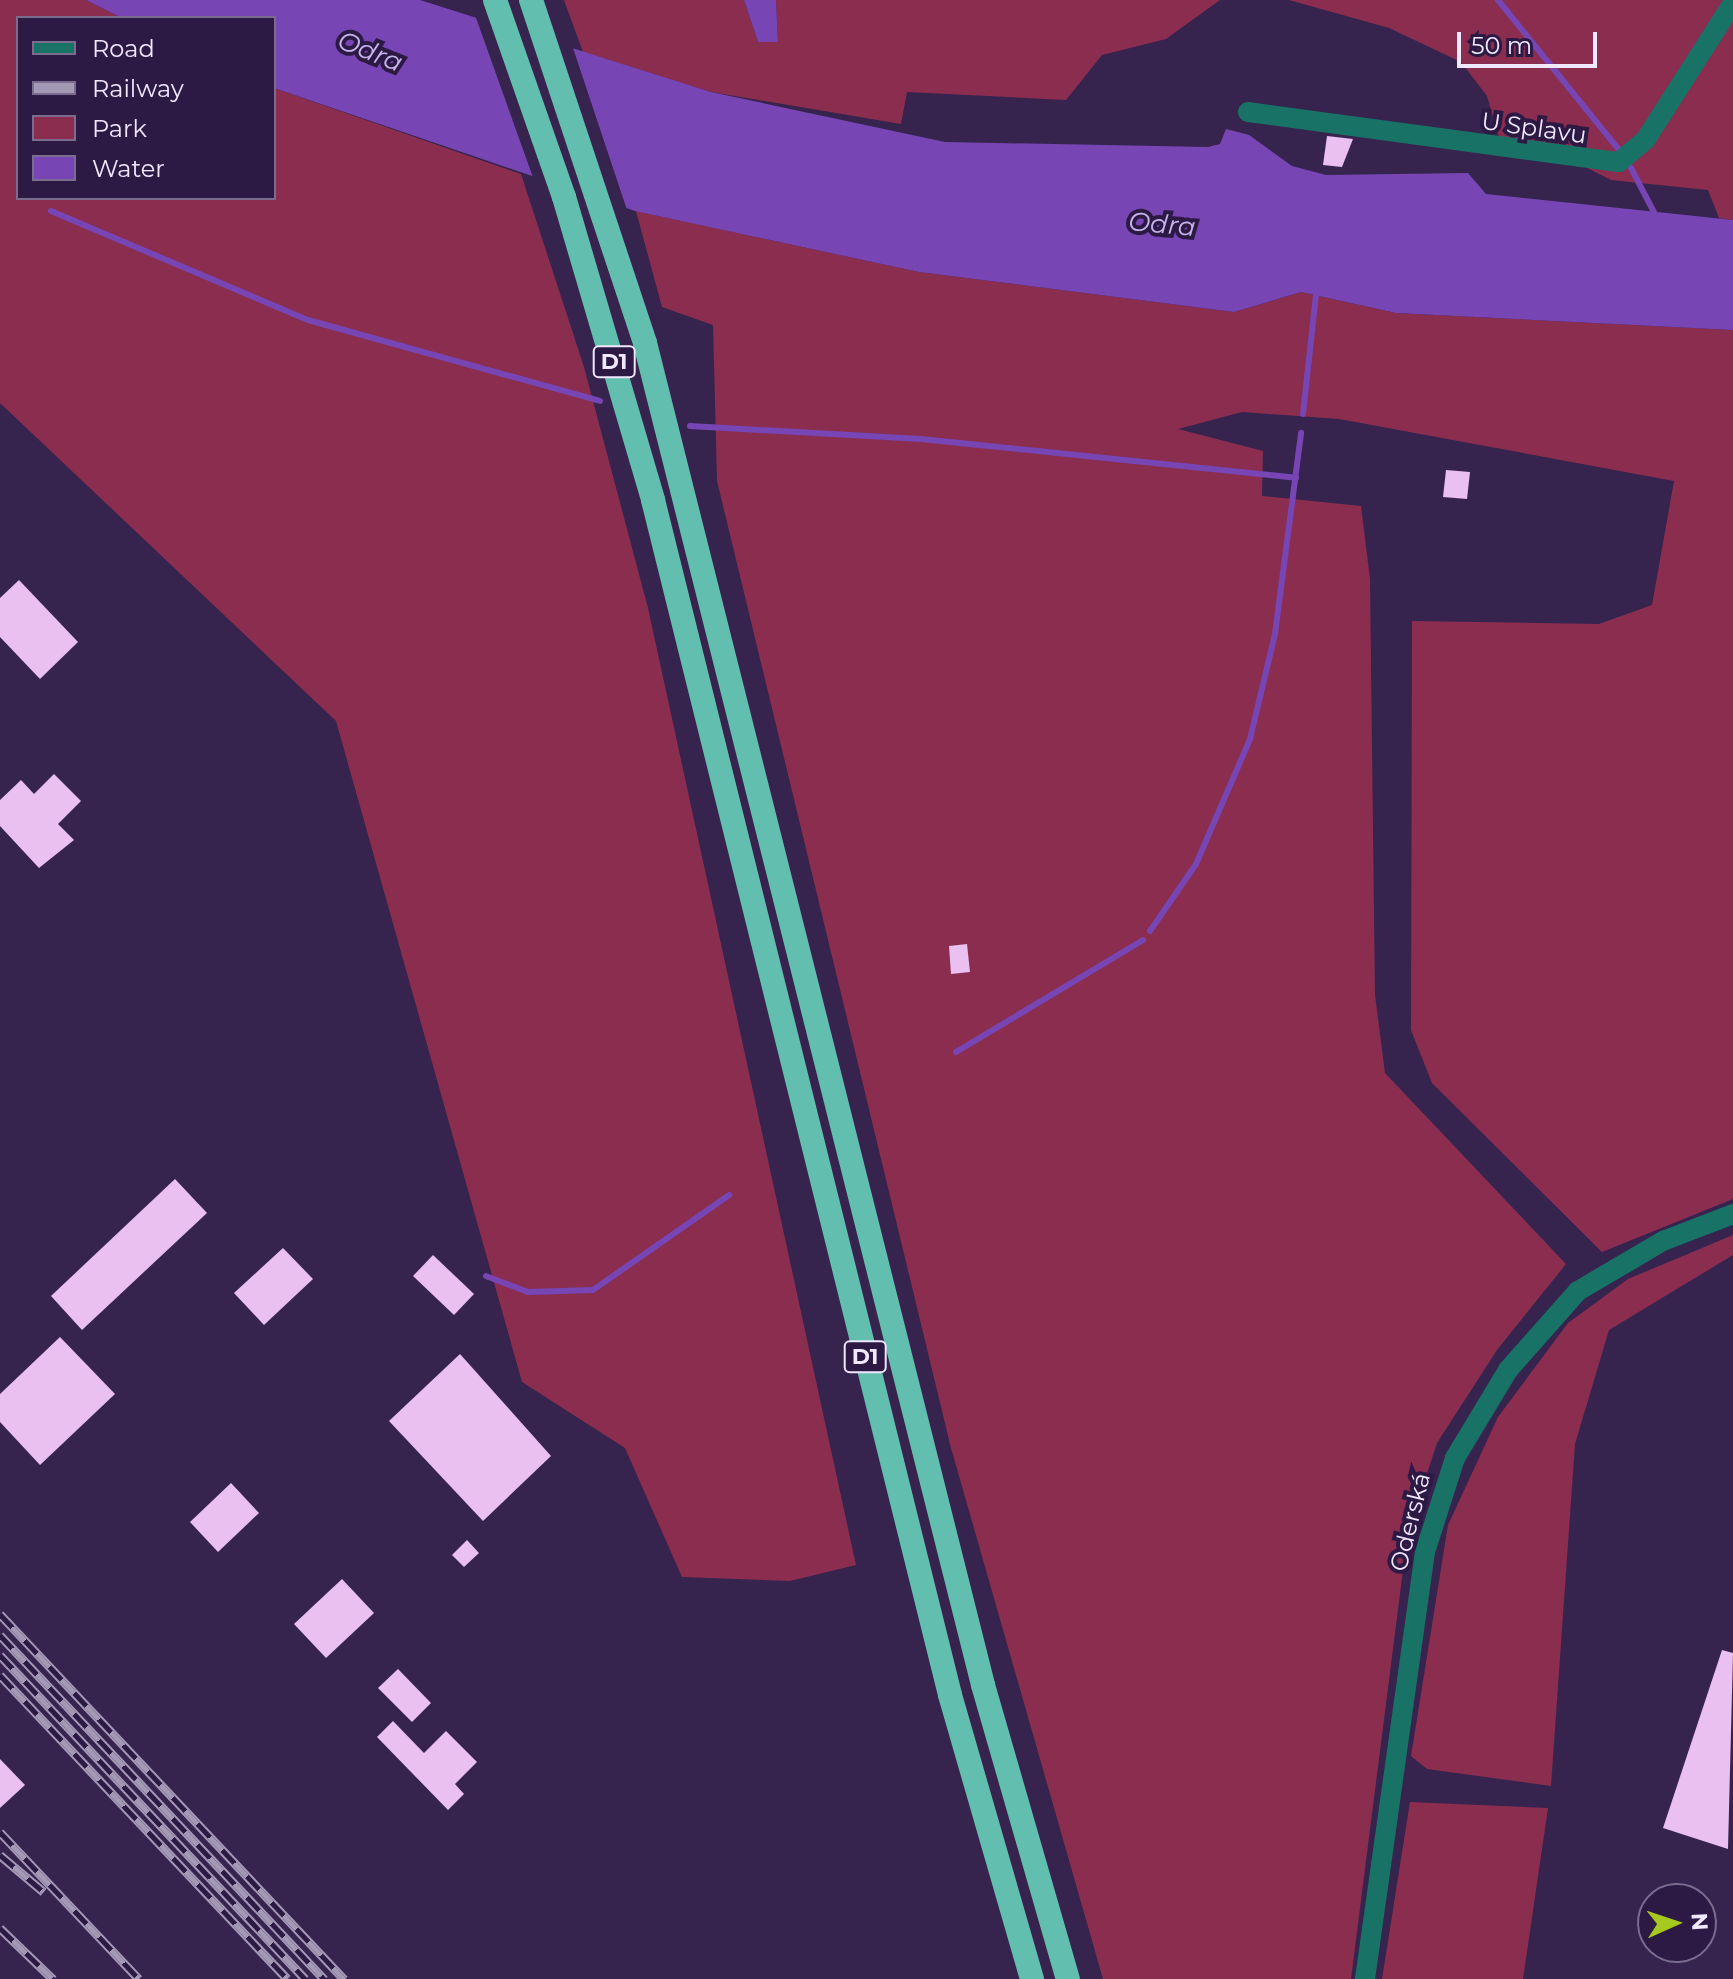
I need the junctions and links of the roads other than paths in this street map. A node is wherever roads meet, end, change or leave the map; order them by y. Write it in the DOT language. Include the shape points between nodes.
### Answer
graph roads {
  1 [pos="495,0"];
  2 [pos="531,0"];
  3 [pos="1733,3"];
  4 [pos="1248,112"];
  5 [pos="1733,1214"];
  6 [pos="1032,1979"];
  7 [pos="1068,1979"];
  8 [pos="1365,1979"];
  1 -- 6 [label="highway, D1" via="611,352 950,1695"];
  2 -- 7 [label="highway, D1" via="645,343 987,1700"];
  3 -- 4 [label="street, U Splavu" via="1646,139 1619,162"];
  5 -- 8 [label="street, Oderská" via="1663,1241 1578,1291 1515,1360 1455,1458 1425,1552"];
}
